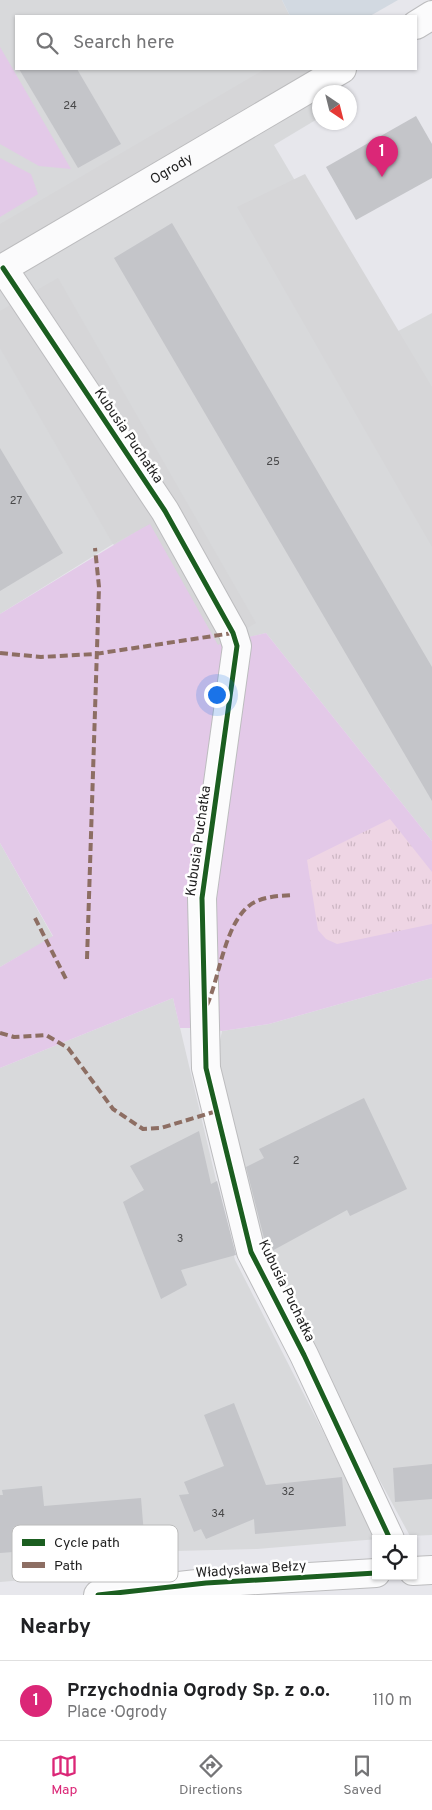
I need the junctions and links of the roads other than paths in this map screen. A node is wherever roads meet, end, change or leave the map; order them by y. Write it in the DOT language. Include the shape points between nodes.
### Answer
graph roads {
  1 [pos="432,15"];
  2 [pos="417,23"];
  3 [pos="340,70"];
  4 [pos="2,269"];
  5 [pos="388,1535"];
  6 [pos="432,1570"];
  7 [pos="417,1571"];
  8 [pos="372,1573"];
  9 [pos="98,1595"];
  1 -- 2 [label="street"];
  3 -- 4 [label="street, Ogrody"];
  4 -- 5 [label="street, Kubusia Puchatka" via="165,511 233,633 237,646 202,898 206,1068 251,1252 304,1355"];
  6 -- 7 [label="street"];
  8 -- 9 [label="street, Władysława Bełzy" via="206,1583"];
}
